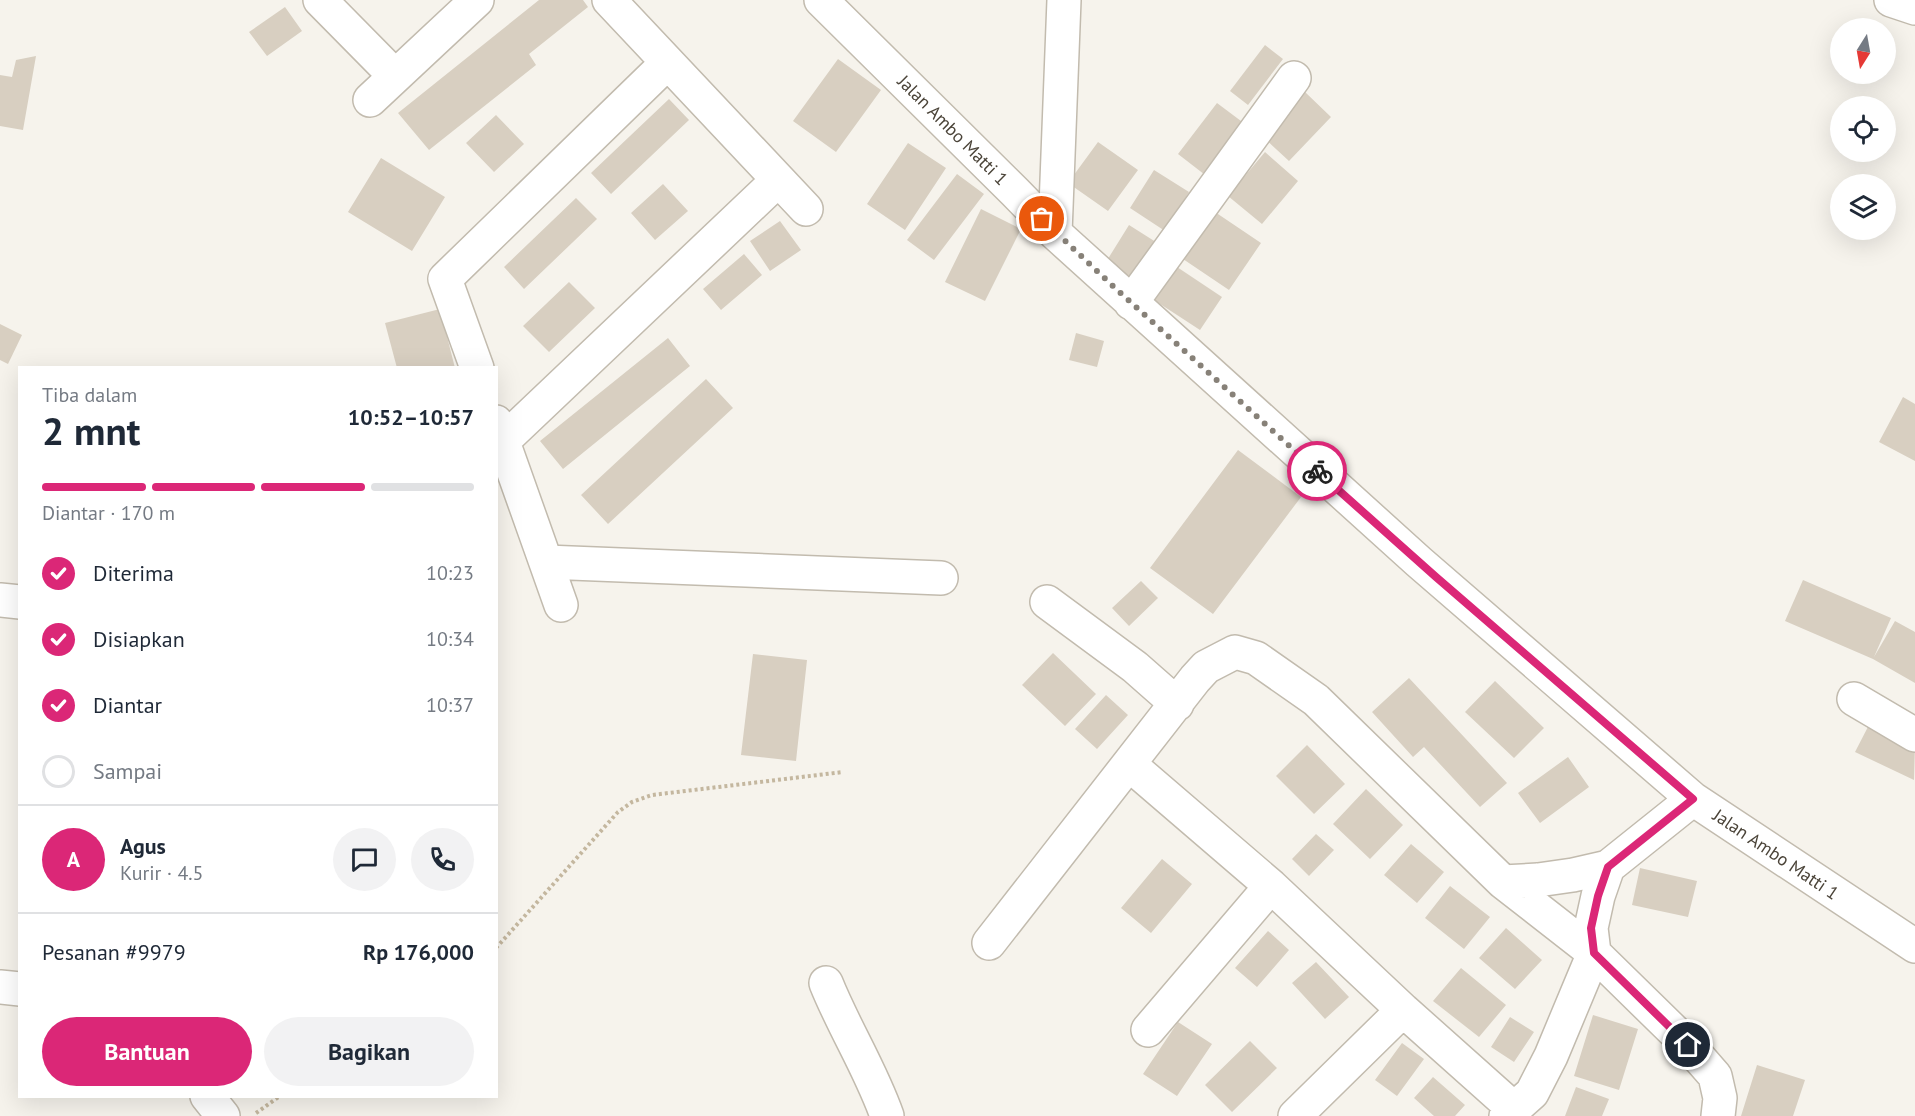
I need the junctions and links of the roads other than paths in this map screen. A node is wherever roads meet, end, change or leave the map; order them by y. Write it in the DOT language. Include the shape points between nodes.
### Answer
graph roads {
  1 [pos="320,0"];
  2 [pos="477,0"];
  3 [pos="609,0"];
  4 [pos="821,0"];
  5 [pos="1064,0"];
  6 [pos="1892,0"];
  7 [pos="1915,8"];
  8 [pos="667,63"];
  9 [pos="395,76"];
  10 [pos="1294,78"];
  11 [pos="370,100"];
  12 [pos="778,180"];
  13 [pos="806,209"];
  14 [pos="1055,233"];
  15 [pos="1131,303"];
  16 [pos="476,366"];
  17 [pos="500,431"];
  18 [pos="546,562"];
  19 [pos="941,578"];
  20 [pos="0,600"];
  21 [pos="18,602"];
  22 [pos="1047,602"];
  23 [pos="561,605"];
  24 [pos="1854,699"];
  25 [pos="1177,704"];
  26 [pos="1915,735"];
  27 [pos="1129,764"];
  28 [pos="1693,799"];
  29 [pos="1608,867"];
  30 [pos="1503,882"];
  31 [pos="1271,886"];
  32 [pos="989,943"];
  33 [pos="1915,946"];
  34 [pos="1594,953"];
  35 [pos="826,983"];
  36 [pos="0,987"];
  37 [pos="18,989"];
  38 [pos="1403,1010"];
  39 [pos="1148,1030"];
  40 [pos="209,1098"];
  41 [pos="1511,1114"];
  42 [pos="223,1116"];
  43 [pos="887,1116"];
  44 [pos="1295,1116"];
  45 [pos="1718,1116"];
  1 -- 9 [label="street"];
  2 -- 9 [label="street"];
  3 -- 8 [label="street"];
  4 -- 14 [label="street, Jalan Ambo Matti 1"];
  5 -- 14 [label="street"];
  6 -- 7 [label="street"];
  8 -- 12 [label="street"];
  8 -- 16 [label="street" via="446,279"];
  9 -- 11 [label="street"];
  10 -- 15 [label="street"];
  12 -- 13 [label="street"];
  12 -- 17 [label="street"];
  14 -- 15 [label="street, Jalan Ambo Matti 1"];
  15 -- 28 [label="street, Jalan Ambo Matti 1" via="1419,562"];
  17 -- 18 [label="street"];
  18 -- 19 [label="street"];
  18 -- 23 [label="street"];
  20 -- 21 [label="street"];
  22 -- 25 [label="street" via="1135,667"];
  24 -- 26 [label="street"];
  25 -- 27 [label="street"];
  25 -- 30 [label="street" via="1206,667 1235,652 1256,658 1316,700"];
  27 -- 31 [label="street"];
  27 -- 32 [label="street"];
  28 -- 29 [label="street"];
  28 -- 33 [label="street, Jalan Ambo Matti 1"];
  29 -- 30 [label="street"];
  29 -- 34 [label="street" via="1591,928"];
  30 -- 34 [label="street"];
  31 -- 38 [label="street"];
  31 -- 39 [label="street"];
  34 -- 41 [label="street" via="1532,1093"];
  34 -- 45 [label="street" via="1715,1076 1720,1098"];
  35 -- 43 [label="street"];
  36 -- 37 [label="street"];
  38 -- 41 [label="street"];
  38 -- 44 [label="street"];
  40 -- 42 [label="street"];
}
